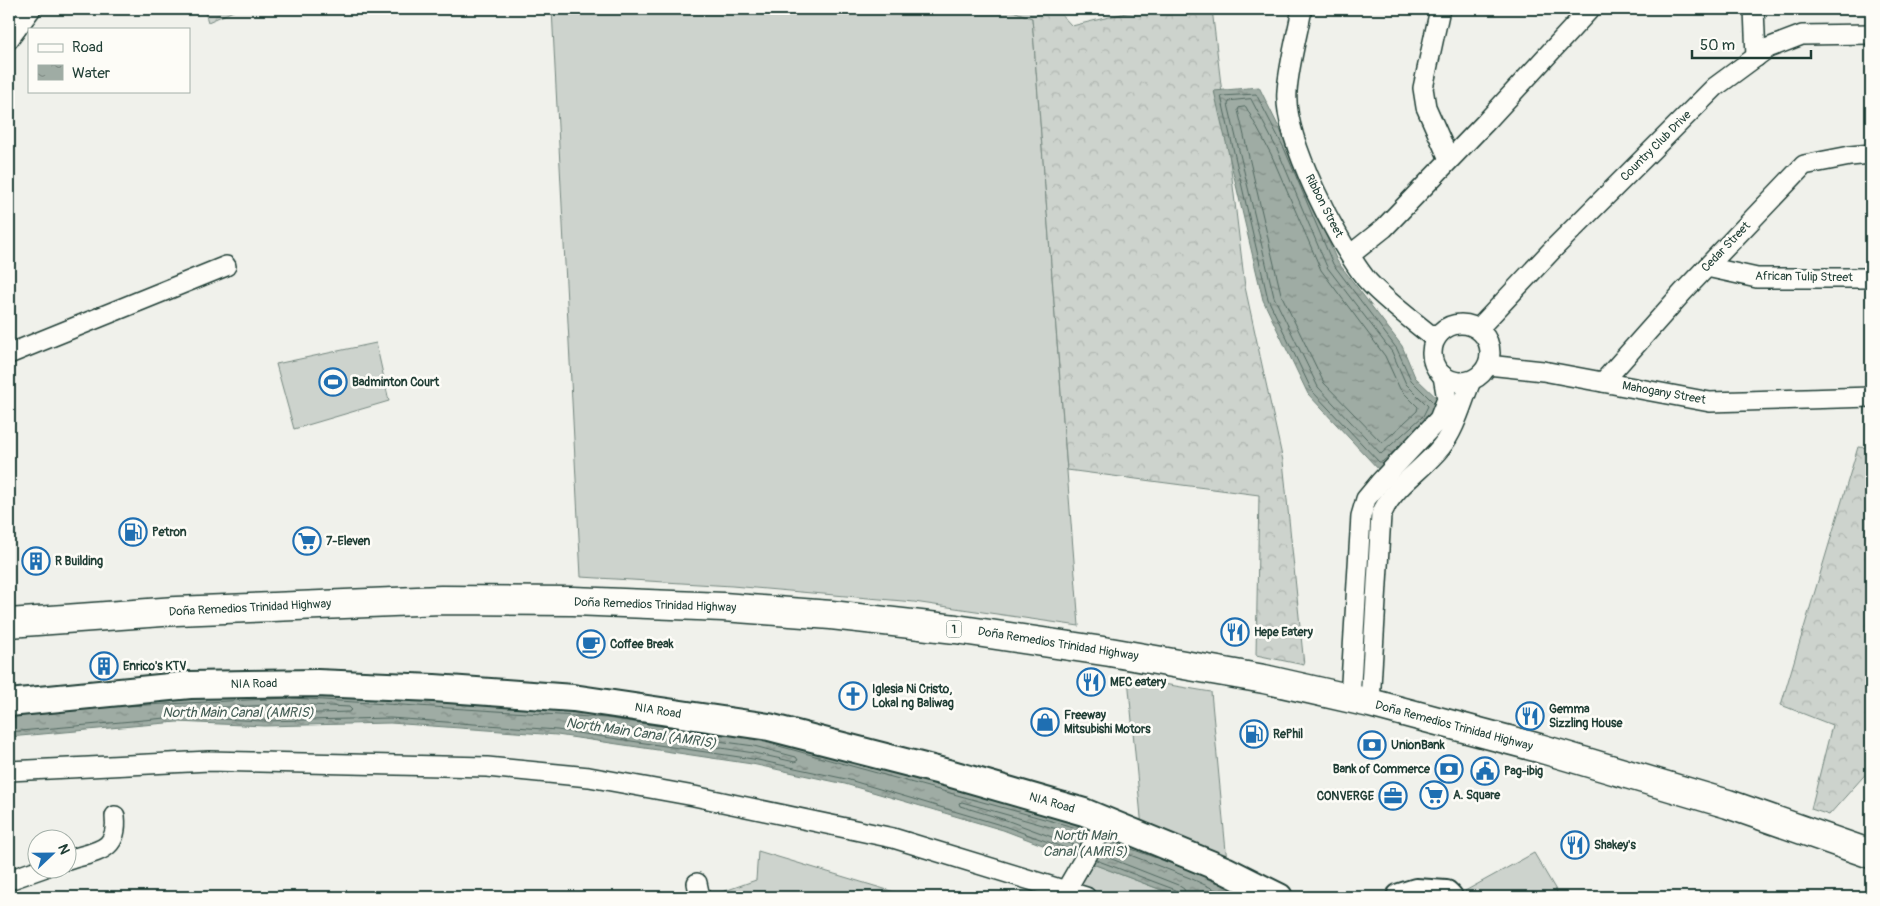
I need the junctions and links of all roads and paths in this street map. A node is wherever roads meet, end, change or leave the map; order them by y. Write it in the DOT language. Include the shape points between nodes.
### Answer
graph roads {
  1 [pos="31,9"];
  2 [pos="1302,9"];
  3 [pos="1440,9"];
  4 [pos="1590,9"];
  5 [pos="1754,9"];
  6 [pos="1871,34"];
  7 [pos="9,39"];
  8 [pos="1756,57"];
  9 [pos="1871,154"];
  10 [pos="1450,159"];
  11 [pos="1350,255"];
  12 [pos="226,266"];
  13 [pos="1707,267"];
  14 [pos="1871,278"];
  15 [pos="1478,329"];
  16 [pos="1435,340"];
  17 [pos="9,354"];
  18 [pos="1488,365"];
  19 [pos="1442,376"];
  20 [pos="1472,381"];
  21 [pos="1603,382"];
  22 [pos="1871,398"];
  23 [pos="9,623"];
  24 [pos="1360,701"];
  25 [pos="9,703"];
  26 [pos="9,771"];
  27 [pos="115,816"];
  28 [pos="1103,826"];
  29 [pos="1871,854"];
  30 [pos="78,857"];
  31 [pos="28,873"];
  32 [pos="9,880"];
  33 [pos="1066,890"];
  34 [pos="1086,897"];
  35 [pos="1279,897"];
  36 [pos="1400,897"];
  37 [pos="1449,897"];
  1 -- 7 [label="street"];
  2 -- 11 [label="street, Ribbon Street" via="1286,93 1289,116 1309,181"];
  3 -- 10 [label="street" via="1423,88 1426,107"];
  4 -- 10 [label="street"];
  5 -- 8 [label="street"];
  6 -- 8 [label="street, Country Club Drive" via="1802,35 1768,48"];
  8 -- 15 [label="street, Country Club Drive" via="1715,87"];
  9 -- 13 [label="street, Cedar Street" via="1804,165"];
  10 -- 11 [label="street" via="1384,228"];
  11 -- 16 [label="street, Ribbon Street" via="1367,280"];
  12 -- 17 [label="street"];
  13 -- 14 [label="street, African Tulip Street" via="1757,278"];
  13 -- 21 [label="street, Cedar Street"];
  15 -- 16 [label="street" via="1457,324 1440,332"];
  15 -- 18 [label="street" via="1488,341"];
  16 -- 19 [label="street" via="1432,359"];
  18 -- 20 [label="street"];
  18 -- 21 [label="street, Mahogany Street"];
  19 -- 20 [label="street" via="1462,383"];
  19 -- 24 [label="street" via="1447,399 1439,419 1366,499 1361,516"];
  20 -- 24 [label="street" via="1450,434 1387,501 1381,515"];
  21 -- 22 [label="street, Mahogany Street" via="1710,402"];
  23 -- 24 [label="highway, Doña Remedios Trinidad Highway / 1" via="176,611 441,600 573,601 723,608 831,615 956,629 1119,653 1264,679"];
  24 -- 29 [label="highway, Doña Remedios Trinidad Highway / 1" via="1539,748 1728,804"];
  25 -- 28 [label="street, NIA Road" via="190,685 317,683 573,698 769,727 1084,812"];
  26 -- 33 [label="street" via="209,761 487,767 589,777 894,838"];
  27 -- 30 [label="street" via="117,831 114,839 106,847"];
  28 -- 33 [label="street"];
  28 -- 35 [label="street, NIA Road" via="1225,870"];
  31 -- 32 [label="street"];
  33 -- 34 [label="street"];
  36 -- 37 [label="street" via="1416,892 1446,894"];
}
